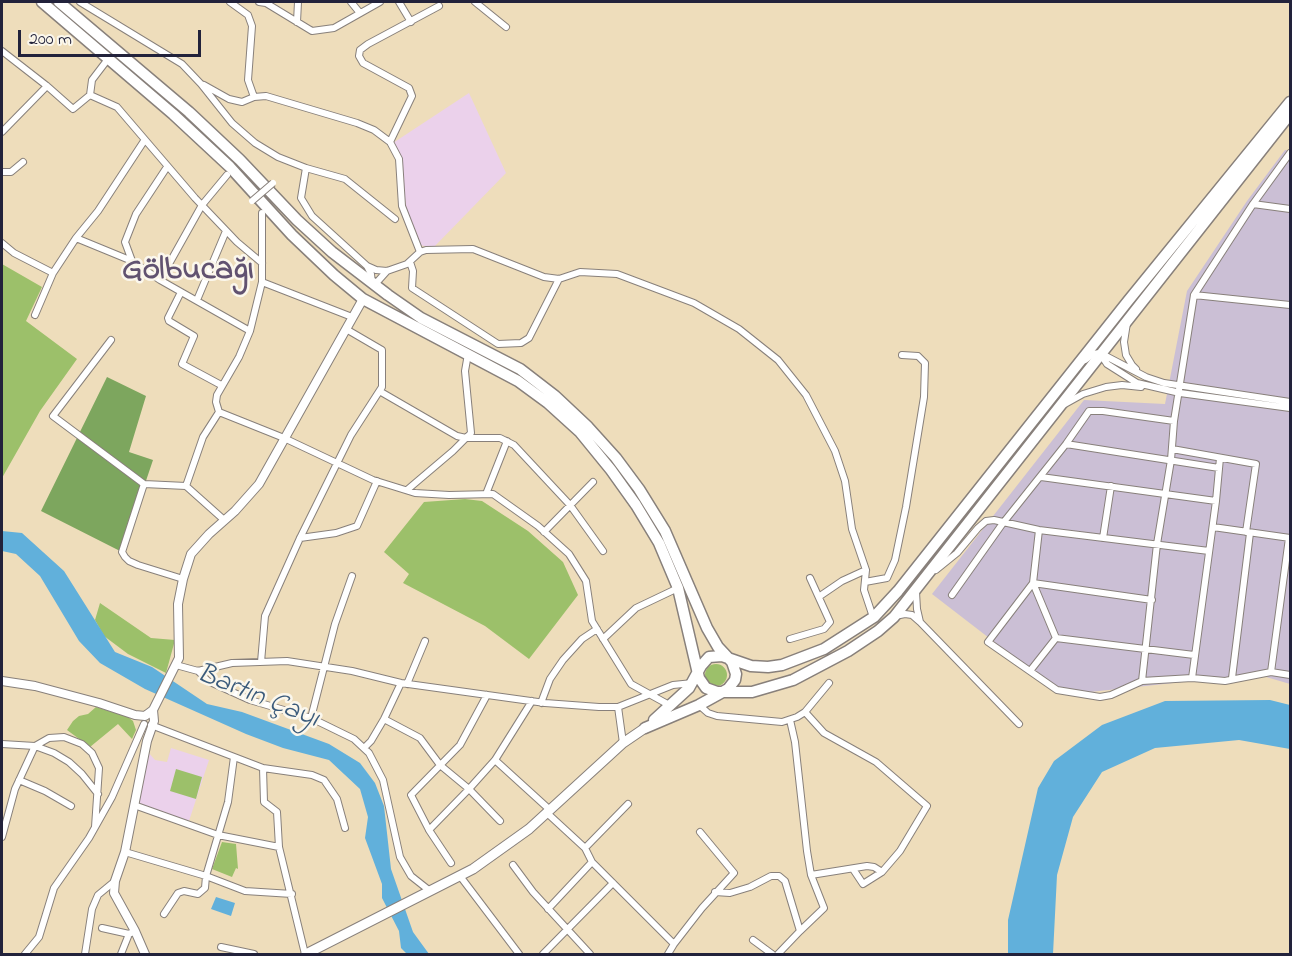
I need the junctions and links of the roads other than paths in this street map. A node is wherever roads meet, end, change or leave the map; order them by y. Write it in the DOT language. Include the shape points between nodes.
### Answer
graph roads {
  1 [pos="42,2"];
  2 [pos="59,2"];
  3 [pos="80,2"];
  4 [pos="230,2"];
  5 [pos="259,2"];
  6 [pos="298,2"];
  7 [pos="351,2"];
  8 [pos="381,2"];
  9 [pos="399,2"];
  10 [pos="475,2"];
  11 [pos="439,6"];
  12 [pos="360,13"];
  13 [pos="297,22"];
  14 [pos="411,22"];
  15 [pos="506,27"];
  16 [pos="2,51"];
  17 [pos="108,59"];
  18 [pos="201,84"];
  19 [pos="47,86"];
  20 [pos="90,94"];
  21 [pos="254,97"];
  22 [pos="1290,102"];
  23 [pos="1290,114"];
  24 [pos="2,132"];
  25 [pos="144,141"];
  26 [pos="390,142"];
  27 [pos="1290,153"];
  28 [pos="23,162"];
  29 [pos="167,167"];
  30 [pos="306,168"];
  31 [pos="2,172"];
  32 [pos="227,175"];
  33 [pos="273,183"];
  34 [pos="252,201"];
  35 [pos="1253,204"];
  36 [pos="202,205"];
  37 [pos="1290,209"];
  38 [pos="262,213"];
  39 [pos="395,219"];
  40 [pos="226,231"];
  41 [pos="76,238"];
  42 [pos="2,243"];
  43 [pos="420,252"];
  44 [pos="132,261"];
  45 [pos="410,262"];
  46 [pos="262,263"];
  47 [pos="367,266"];
  48 [pos="387,271"];
  49 [pos="53,273"];
  50 [pos="160,279"];
  51 [pos="559,279"];
  52 [pos="262,282"];
  53 [pos="372,284"];
  54 [pos="182,292"];
  55 [pos="1194,295"];
  56 [pos="363,299"];
  57 [pos="197,300"];
  58 [pos="1290,305"];
  59 [pos="35,315"];
  60 [pos="352,317"];
  61 [pos="1128,319"];
  62 [pos="346,329"];
  63 [pos="250,331"];
  64 [pos="1102,334"];
  65 [pos="111,340"];
  66 [pos="468,353"];
  67 [pos="1100,353"];
  68 [pos="902,355"];
  69 [pos="1078,364"];
  70 [pos="1146,377"];
  71 [pos="221,385"];
  72 [pos="1178,390"];
  73 [pos="381,392"];
  74 [pos="1290,402"];
  75 [pos="1057,408"];
  76 [pos="1290,408"];
  77 [pos="219,412"];
  78 [pos="1174,421"];
  79 [pos="284,438"];
  80 [pos="466,438"];
  81 [pos="507,441"];
  82 [pos="1066,444"];
  83 [pos="1172,449"];
  84 [pos="1220,458"];
  85 [pos="1171,460"];
  86 [pos="337,463"];
  87 [pos="1219,468"];
  88 [pos="1041,477"];
  89 [pos="377,481"];
  90 [pos="593,483"];
  91 [pos="144,484"];
  92 [pos="186,486"];
  93 [pos="1111,486"];
  94 [pos="407,490"];
  95 [pos="1166,492"];
  96 [pos="486,494"];
  97 [pos="1216,501"];
  98 [pos="570,505"];
  99 [pos="223,519"];
  100 [pos="1004,523"];
  101 [pos="1212,527"];
  102 [pos="1040,530"];
  103 [pos="544,532"];
  104 [pos="1248,532"];
  105 [pos="300,538"];
  106 [pos="1103,538"];
  107 [pos="1290,538"];
  108 [pos="1157,544"];
  109 [pos="603,551"];
  110 [pos="1209,551"];
  111 [pos="1289,558"];
  112 [pos="866,570"];
  113 [pos="352,576"];
  114 [pos="810,578"];
  115 [pos="183,579"];
  116 [pos="924,579"];
  117 [pos="865,582"];
  118 [pos="1033,583"];
  119 [pos="678,588"];
  120 [pos="916,591"];
  121 [pos="952,595"];
  122 [pos="820,596"];
  123 [pos="1152,600"];
  124 [pos="894,616"];
  125 [pos="874,617"];
  126 [pos="920,622"];
  127 [pos="597,629"];
  128 [pos="1056,638"];
  129 [pos="603,639"];
  130 [pos="790,639"];
  131 [pos="425,641"];
  132 [pos="1145,648"];
  133 [pos="1194,655"];
  134 [pos="727,658"];
  135 [pos="261,662"];
  136 [pos="324,667"];
  137 [pos="175,668"];
  138 [pos="198,671"];
  139 [pos="1030,671"];
  140 [pos="699,672"];
  141 [pos="1271,672"];
  142 [pos="1290,675"];
  143 [pos="1192,678"];
  144 [pos="1232,678"];
  145 [pos="2,681"];
  146 [pos="1142,681"];
  147 [pos="697,683"];
  148 [pos="829,683"];
  149 [pos="404,684"];
  150 [pos="723,692"];
  151 [pos="488,695"];
  152 [pos="648,695"];
  153 [pos="532,701"];
  154 [pos="541,703"];
  155 [pos="699,705"];
  156 [pos="618,707"];
  157 [pos="668,709"];
  158 [pos="805,712"];
  159 [pos="311,718"];
  160 [pos="384,719"];
  161 [pos="150,720"];
  162 [pos="790,720"];
  163 [pos="1019,724"];
  164 [pos="645,728"];
  165 [pos="623,743"];
  166 [pos="2,744"];
  167 [pos="35,746"];
  168 [pos="364,748"];
  169 [pos="234,757"];
  170 [pos="495,760"];
  171 [pos="440,765"];
  172 [pos="263,768"];
  173 [pos="20,780"];
  174 [pos="469,789"];
  175 [pos="98,794"];
  176 [pos="628,804"];
  177 [pos="135,805"];
  178 [pos="71,806"];
  179 [pos="548,812"];
  180 [pos="4,818"];
  181 [pos="501,821"];
  182 [pos="95,827"];
  183 [pos="345,828"];
  184 [pos="429,830"];
  185 [pos="700,832"];
  186 [pos="218,835"];
  187 [pos="2,837"];
  188 [pos="279,847"];
  189 [pos="585,848"];
  190 [pos="125,852"];
  191 [pos="592,862"];
  192 [pos="451,863"];
  193 [pos="513,865"];
  194 [pos="853,869"];
  195 [pos="882,872"];
  196 [pos="812,875"];
  197 [pos="206,876"];
  198 [pos="460,876"];
  199 [pos="115,881"];
  200 [pos="613,883"];
  201 [pos="104,890"];
  202 [pos="430,891"];
  203 [pos="715,892"];
  204 [pos="114,893"];
  205 [pos="292,894"];
  206 [pos="548,909"];
  207 [pos="164,914"];
  208 [pos="102,928"];
  209 [pos="568,931"];
  210 [pos="800,931"];
  211 [pos="132,932"];
  212 [pos="753,940"];
  213 [pos="674,944"];
  214 [pos="221,947"];
  215 [pos="25,954"];
  216 [pos="85,954"];
  217 [pos="121,954"];
  218 [pos="145,954"];
  219 [pos="254,954"];
  220 [pos="306,954"];
  221 [pos="519,954"];
  222 [pos="543,954"];
  223 [pos="590,954"];
  224 [pos="668,954"];
  225 [pos="772,954"];
  226 [pos="778,954"];
  1 -- 17 [label="highway"];
  2 -- 53 [label="highway" via="189,112 297,220"];
  3 -- 18 [label="street" via="182,64"];
  4 -- 21 [label="street" via="248,15 252,26 248,80"];
  5 -- 13 [label="street"];
  6 -- 13 [label="street"];
  7 -- 12 [label="street"];
  8 -- 12 [label="street"];
  9 -- 14 [label="street"];
  10 -- 15 [label="street"];
  11 -- 14 [label="street"];
  12 -- 13 [label="street" via="334,28 312,31"];
  14 -- 26 [label="street" via="360,50 363,63 409,88 412,96"];
  16 -- 19 [label="street"];
  17 -- 20 [label="street" via="92,80"];
  17 -- 56 [label="highway" via="230,166 292,235"];
  18 -- 21 [label="street" via="229,99 242,102"];
  18 -- 30 [label="street" via="232,123 255,143"];
  19 -- 20 [label="street" via="75,110"];
  19 -- 24 [label="street"];
  20 -- 25 [label="street" via="117,107"];
  21 -- 26 [label="street" via="266,96 357,123"];
  22 -- 64 [label="highway"];
  23 -- 61 [label="highway"];
  25 -- 29 [label="street"];
  25 -- 41 [label="street"];
  26 -- 43 [label="street" via="399,159 402,206"];
  27 -- 35 [label="street"];
  28 -- 31 [label="street" via="11,172"];
  29 -- 36 [label="street"];
  29 -- 44 [label="street" via="136,214 125,242"];
  30 -- 39 [label="street" via="345,179"];
  30 -- 47 [label="street" via="301,198 312,216"];
  32 -- 36 [label="street"];
  33 -- 34 [label="street, bridge"];
  35 -- 37 [label="street"];
  35 -- 55 [label="street"];
  36 -- 40 [label="street"];
  36 -- 50 [label="street"];
  38 -- 46 [label="street"];
  40 -- 46 [label="street"];
  40 -- 57 [label="street"];
  41 -- 44 [label="street"];
  41 -- 49 [label="street"];
  42 -- 49 [label="street"];
  43 -- 45 [label="street"];
  43 -- 51 [label="street" via="473,249 544,277"];
  44 -- 50 [label="street"];
  45 -- 48 [label="street"];
  45 -- 51 [label="street" via="412,288 498,344 521,343 529,338"];
  46 -- 52 [label="street"];
  47 -- 48 [label="street"];
  47 -- 53 [label="street"];
  48 -- 53 [label="street"];
  49 -- 59 [label="street"];
  50 -- 54 [label="street"];
  51 -- 112 [label="street" via="580,272 617,274 694,303 740,330 778,360 806,395 835,451 845,481 852,529"];
  52 -- 60 [label="street"];
  52 -- 63 [label="street"];
  53 -- 56 [label="highway"];
  53 -- 134 [label="highway" via="421,318 520,369 588,427 639,489 665,531 707,628"];
  54 -- 57 [label="street"];
  54 -- 71 [label="street" via="168,318 194,336 182,364"];
  55 -- 58 [label="street"];
  55 -- 72 [label="street"];
  56 -- 60 [label="main road"];
  56 -- 66 [label="highway"];
  57 -- 63 [label="street"];
  60 -- 62 [label="main road"];
  61 -- 67 [label="highway"];
  61 -- 70 [label="street" via="1126,354"];
  62 -- 73 [label="street" via="382,350"];
  62 -- 79 [label="main road"];
  63 -- 71 [label="street"];
  64 -- 67 [label="street"];
  64 -- 69 [label="highway"];
  65 -- 91 [label="street" via="53,416"];
  66 -- 80 [label="street" via="465,371 471,433"];
  66 -- 119 [label="highway" via="518,381 580,432 636,505 659,543"];
  67 -- 69 [label="street"];
  67 -- 70 [label="street"];
  67 -- 72 [label="street" via="1107,364 1137,383"];
  67 -- 75 [label="highway"];
  68 -- 117 [label="street" via="918,356 925,363 924,397 895,560 887,578"];
  69 -- 125 [label="highway"];
  70 -- 72 [label="street"];
  71 -- 77 [label="street" via="216,402"];
  72 -- 74 [label="street"];
  72 -- 75 [label="street" via="1106,387"];
  72 -- 76 [label="street"];
  72 -- 78 [label="street"];
  73 -- 80 [label="street"];
  73 -- 86 [label="street"];
  75 -- 116 [label="highway"];
  77 -- 79 [label="street"];
  77 -- 92 [label="street" via="203,437"];
  78 -- 82 [label="street" via="1089,411"];
  78 -- 83 [label="street"];
  79 -- 86 [label="street"];
  79 -- 99 [label="main road" via="259,484"];
  80 -- 81 [label="street"];
  80 -- 94 [label="street"];
  81 -- 96 [label="street"];
  81 -- 98 [label="street"];
  82 -- 85 [label="street"];
  82 -- 88 [label="street"];
  83 -- 84 [label="street"];
  83 -- 85 [label="street"];
  84 -- 87 [label="street"];
  84 -- 104 [label="street" via="1256,464"];
  85 -- 87 [label="street"];
  85 -- 95 [label="street"];
  86 -- 89 [label="street"];
  86 -- 105 [label="street"];
  87 -- 97 [label="street"];
  88 -- 93 [label="street"];
  88 -- 100 [label="street"];
  89 -- 94 [label="street"];
  89 -- 105 [label="street" via="357,526"];
  90 -- 98 [label="street"];
  91 -- 92 [label="street"];
  91 -- 115 [label="street" via="122,552 129,561"];
  92 -- 99 [label="street"];
  93 -- 95 [label="street"];
  93 -- 106 [label="street"];
  94 -- 96 [label="street"];
  95 -- 97 [label="street"];
  95 -- 108 [label="street"];
  96 -- 103 [label="street" via="493,494"];
  97 -- 101 [label="street"];
  98 -- 103 [label="street"];
  98 -- 109 [label="street"];
  99 -- 115 [label="main road" via="191,554"];
  100 -- 102 [label="street"];
  100 -- 116 [label="street" via="986,521 957,553"];
  100 -- 121 [label="street"];
  101 -- 104 [label="street"];
  101 -- 110 [label="street"];
  102 -- 106 [label="street"];
  102 -- 118 [label="street"];
  103 -- 127 [label="street" via="569,554 586,581 592,621"];
  104 -- 107 [label="street"];
  104 -- 144 [label="street"];
  105 -- 135 [label="street" via="265,616"];
  106 -- 108 [label="street"];
  107 -- 111 [label="street"];
  108 -- 110 [label="street"];
  108 -- 123 [label="street"];
  110 -- 133 [label="street"];
  111 -- 141 [label="street"];
  112 -- 117 [label="street"];
  112 -- 122 [label="street"];
  113 -- 136 [label="street"];
  114 -- 122 [label="street"];
  115 -- 137 [label="main road" via="178,604 179,658"];
  116 -- 120 [label="highway"];
  117 -- 125 [label="street"];
  118 -- 123 [label="street"];
  118 -- 128 [label="street"];
  118 -- 139 [label="street" via="988,642"];
  119 -- 129 [label="street" via="636,608"];
  119 -- 140 [label="highway"];
  120 -- 124 [label="highway"];
  120 -- 126 [label="street"];
  122 -- 130 [label="street" via="830,622 824,629"];
  123 -- 132 [label="street"];
  124 -- 126 [label="street" via="912,615"];
  124 -- 150 [label="highway" via="848,651 793,680 753,692"];
  125 -- 134 [label="highway" via="824,649 782,665 751,666"];
  126 -- 163 [label="street"];
  127 -- 129 [label="street"];
  127 -- 154 [label="street" via="563,660"];
  128 -- 132 [label="street"];
  128 -- 139 [label="street"];
  129 -- 152 [label="street" via="631,684"];
  131 -- 149 [label="street"];
  132 -- 133 [label="street"];
  132 -- 146 [label="street"];
  133 -- 143 [label="street"];
  134 -- 140 [label="highway" via="709,657"];
  134 -- 150 [label="highway" via="736,674 732,685"];
  135 -- 136 [label="street" via="287,661"];
  135 -- 138 [label="street" via="232,663"];
  136 -- 149 [label="street"];
  136 -- 159 [label="street"];
  137 -- 138 [label="street"];
  137 -- 161 [label="main road"];
  138 -- 159 [label="street" via="208,681 250,700"];
  139 -- 146 [label="street" via="1057,690 1100,697"];
  140 -- 147 [label="highway"];
  141 -- 142 [label="street"];
  141 -- 144 [label="street"];
  143 -- 144 [label="street"];
  143 -- 146 [label="street"];
  145 -- 161 [label="main road" via="35,686"];
  147 -- 150 [label="highway"];
  147 -- 152 [label="street" via="673,685"];
  147 -- 157 [label="highway"];
  148 -- 158 [label="street"];
  149 -- 151 [label="street"];
  149 -- 160 [label="street"];
  150 -- 155 [label="highway"];
  151 -- 153 [label="street"];
  151 -- 171 [label="street" via="460,745"];
  152 -- 156 [label="street"];
  152 -- 157 [label="street"];
  153 -- 154 [label="street"];
  153 -- 170 [label="street"];
  154 -- 156 [label="street"];
  155 -- 157 [label="highway"];
  155 -- 162 [label="street" via="717,716"];
  156 -- 165 [label="street"];
  157 -- 164 [label="highway"];
  158 -- 162 [label="street"];
  158 -- 195 [label="street" via="824,733 881,765 927,806 900,851"];
  159 -- 168 [label="street"];
  160 -- 168 [label="street"];
  160 -- 171 [label="street" via="420,738"];
  161 -- 169 [label="street"];
  161 -- 177 [label="main road"];
  161 -- 182 [label="street"];
  162 -- 196 [label="street"];
  164 -- 165 [label="main road"];
  165 -- 179 [label="main road"];
  166 -- 167 [label="street"];
  167 -- 173 [label="street"];
  167 -- 175 [label="street" via="69,762"];
  167 -- 175 [label="street" via="49,738 64,737 82,744 99,768"];
  168 -- 202 [label="street" via="383,780 400,857 411,876"];
  169 -- 172 [label="street"];
  169 -- 186 [label="street" via="228,802"];
  170 -- 174 [label="street"];
  170 -- 179 [label="street"];
  171 -- 174 [label="street"];
  171 -- 184 [label="street" via="411,795"];
  172 -- 183 [label="street" via="324,780 337,800"];
  172 -- 188 [label="street" via="264,802 277,812"];
  173 -- 178 [label="street"];
  173 -- 180 [label="street"];
  174 -- 181 [label="street"];
  174 -- 184 [label="street"];
  175 -- 182 [label="street"];
  176 -- 189 [label="street"];
  177 -- 186 [label="street"];
  177 -- 190 [label="main road"];
  179 -- 189 [label="street"];
  179 -- 198 [label="main road"];
  180 -- 187 [label="street"];
  182 -- 215 [label="street" via="54,888 39,937"];
  184 -- 192 [label="street"];
  185 -- 203 [label="street" via="734,873"];
  186 -- 188 [label="street"];
  186 -- 197 [label="street"];
  188 -- 205 [label="street"];
  189 -- 191 [label="street"];
  190 -- 197 [label="street"];
  190 -- 199 [label="main road"];
  191 -- 200 [label="street"];
  191 -- 206 [label="street"];
  193 -- 206 [label="street"];
  194 -- 195 [label="street" via="871,866"];
  194 -- 195 [label="street" via="863,884"];
  194 -- 196 [label="street"];
  196 -- 210 [label="street" via="824,908"];
  197 -- 205 [label="street" via="244,891"];
  197 -- 207 [label="street" via="205,888 198,894 178,893"];
  198 -- 202 [label="main road"];
  198 -- 221 [label="street"];
  199 -- 201 [label="street"];
  199 -- 204 [label="main road"];
  200 -- 209 [label="street"];
  200 -- 213 [label="street"];
  201 -- 204 [label="street"];
  201 -- 216 [label="street" via="92,909"];
  202 -- 220 [label="main road"];
  203 -- 210 [label="street" via="730,893 779,876"];
  203 -- 213 [label="street"];
  204 -- 211 [label="main road"];
  205 -- 220 [label="street"];
  206 -- 209 [label="street"];
  208 -- 211 [label="street"];
  209 -- 222 [label="street"];
  209 -- 223 [label="street"];
  210 -- 226 [label="street"];
  211 -- 217 [label="street"];
  211 -- 218 [label="main road"];
  212 -- 225 [label="street"];
  213 -- 224 [label="street"];
  214 -- 219 [label="street"];
}
